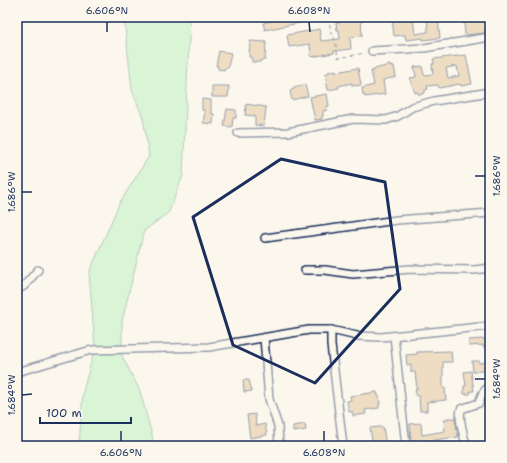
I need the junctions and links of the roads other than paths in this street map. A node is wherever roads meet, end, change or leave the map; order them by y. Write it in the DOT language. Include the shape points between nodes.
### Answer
graph roads {
  1 [pos="490,38"];
  2 [pos="372,51"];
  3 [pos="490,92"];
  4 [pos="238,133"];
  5 [pos="490,213"];
  6 [pos="265,238"];
  7 [pos="490,268"];
  8 [pos="38,270"];
  9 [pos="305,270"];
  10 [pos="17,290"];
  11 [pos="490,326"];
  12 [pos="330,330"];
  13 [pos="394,336"];
  14 [pos="264,338"];
  15 [pos="17,372"];
  16 [pos="490,387"];
  17 [pos="279,446"];
  18 [pos="343,446"];
  19 [pos="406,446"];
  20 [pos="466,446"];
  1 -- 2 [label="street" via="424,48"];
  3 -- 4 [label="street" via="434,101 412,107 386,120 353,119 288,132"];
  5 -- 6 [label="street" via="397,220"];
  7 -- 9 [label="street" via="410,269 353,274"];
  8 -- 10 [label="street"];
  11 -- 13 [label="street"];
  12 -- 13 [label="street" via="357,336"];
  12 -- 14 [label="street" via="309,330"];
  12 -- 18 [label="street"];
  13 -- 19 [label="street"];
  14 -- 15 [label="street" via="209,347 91,350"];
  14 -- 17 [label="street" via="269,398 278,426"];
  16 -- 20 [label="street" via="483,393 479,403 461,409"];
}
